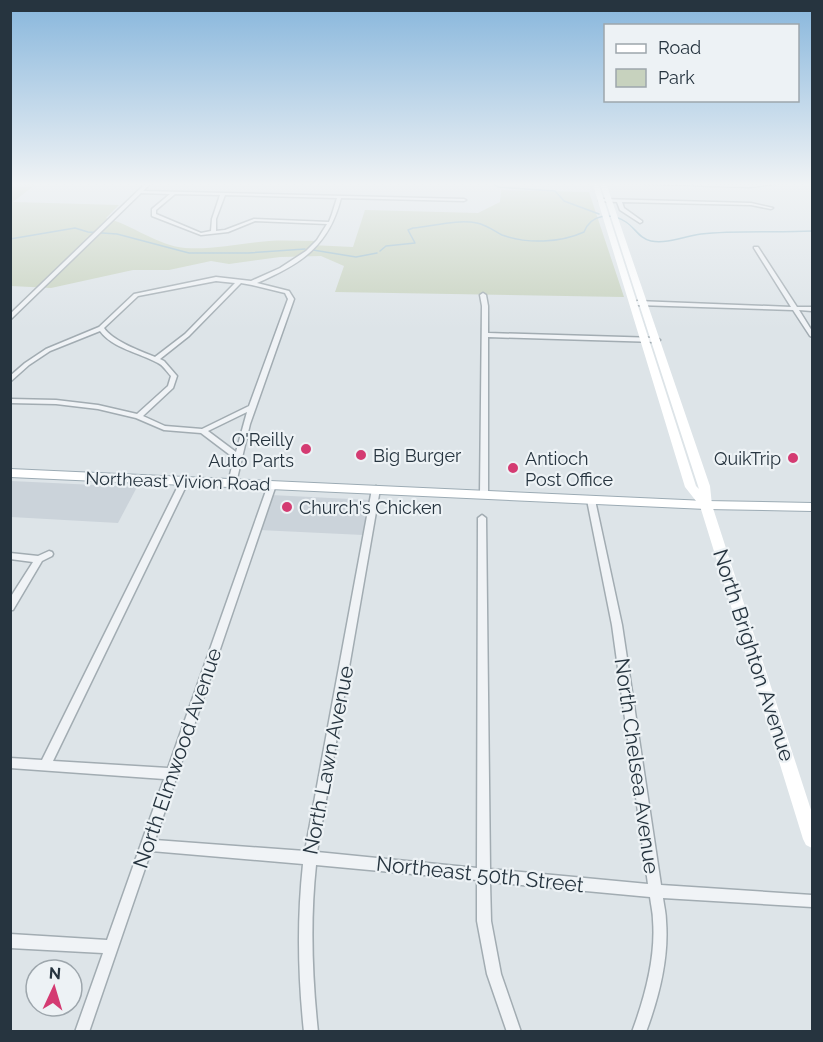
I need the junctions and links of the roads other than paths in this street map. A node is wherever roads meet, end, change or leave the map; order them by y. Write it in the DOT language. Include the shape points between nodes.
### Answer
graph roads {
  1 [pos="99,232"];
  2 [pos="192,232"];
  3 [pos="220,232"];
  4 [pos="326,232"];
  5 [pos="616,232"];
  6 [pos="213,233"];
  7 [pos="756,248"];
  8 [pos="239,282"];
  9 [pos="252,283"];
  10 [pos="483,295"];
  11 [pos="634,303"];
  12 [pos="645,303"];
  13 [pos="10,309"];
  14 [pos="795,309"];
  15 [pos="813,309"];
  16 [pos="19,310"];
  17 [pos="10,318"];
  18 [pos="101,328"];
  19 [pos="484,335"];
  20 [pos="813,335"];
  21 [pos="651,340"];
  22 [pos="157,358"];
  23 [pos="10,380"];
  24 [pos="10,401"];
  25 [pos="252,407"];
  26 [pos="138,416"];
  27 [pos="203,430"];
  28 [pos="238,457"];
  29 [pos="10,473"];
  30 [pos="184,482"];
  31 [pos="232,483"];
  32 [pos="272,485"];
  33 [pos="376,489"];
  34 [pos="484,494"];
  35 [pos="591,500"];
  36 [pos="706,505"];
  37 [pos="813,507"];
  38 [pos="482,518"];
  39 [pos="50,554"];
  40 [pos="10,556"];
  41 [pos="39,559"];
  42 [pos="10,607"];
  43 [pos="10,763"];
  44 [pos="45,766"];
  45 [pos="172,774"];
  46 [pos="813,839"];
  47 [pos="147,845"];
  48 [pos="310,858"];
  49 [pos="483,874"];
  50 [pos="655,891"];
  51 [pos="813,901"];
  52 [pos="10,941"];
  53 [pos="112,947"];
  54 [pos="82,1032"];
  55 [pos="311,1032"];
  56 [pos="514,1032"];
  57 [pos="639,1032"];
  1 -- 16 [label="street"];
  2 -- 6 [label="street"];
  3 -- 6 [label="street"];
  4 -- 9 [label="street" via="288,268"];
  5 -- 11 [label="main road, North Brighton Avenue"];
  5 -- 12 [label="main road, North Brighton Avenue"];
  7 -- 14 [label="street"];
  8 -- 9 [label="street"];
  8 -- 18 [label="street" via="213,280 136,295"];
  8 -- 22 [label="street" via="187,335"];
  9 -- 25 [label="street" via="284,291 291,297"];
  10 -- 19 [label="street"];
  11 -- 12 [label="street"];
  11 -- 21 [label="main road, North Brighton Avenue"];
  12 -- 14 [label="street"];
  12 -- 21 [label="main road, North Brighton Avenue"];
  13 -- 16 [label="street"];
  14 -- 15 [label="street"];
  14 -- 20 [label="street"];
  16 -- 17 [label="street"];
  18 -- 22 [label="street" via="106,335 137,352"];
  18 -- 23 [label="street" via="48,350"];
  19 -- 21 [label="street"];
  19 -- 34 [label="street"];
  21 -- 36 [label="main road, North Brighton Avenue" via="704,486"];
  22 -- 26 [label="street" via="174,375 173,381"];
  24 -- 26 [label="street" via="77,404"];
  25 -- 27 [label="street"];
  25 -- 28 [label="street"];
  26 -- 27 [label="street" via="164,428"];
  27 -- 28 [label="street"];
  28 -- 31 [label="street"];
  29 -- 30 [label="main road, Northeast Vivion Road"];
  30 -- 31 [label="main road, Northeast Vivion Road"];
  30 -- 44 [label="street"];
  31 -- 32 [label="main road, Northeast Vivion Road"];
  32 -- 33 [label="main road, Northeast Vivion Road"];
  32 -- 45 [label="street, North Elmwood Avenue"];
  33 -- 34 [label="main road, Northeast Vivion Road"];
  33 -- 48 [label="street, North Lawn Avenue"];
  34 -- 35 [label="main road, Northeast Vivion Road"];
  35 -- 36 [label="main road, Northeast Vivion Road"];
  35 -- 50 [label="street, North Chelsea Avenue" via="616,625"];
  36 -- 37 [label="main road, Northeast Vivion Road"];
  36 -- 46 [label="main road, North Brighton Avenue"];
  38 -- 49 [label="street"];
  39 -- 41 [label="street"];
  40 -- 41 [label="street"];
  41 -- 42 [label="street"];
  43 -- 44 [label="street"];
  44 -- 45 [label="street"];
  45 -- 47 [label="street, North Elmwood Avenue"];
  47 -- 48 [label="street, Northeast 50th Street"];
  47 -- 53 [label="street, North Elmwood Avenue"];
  48 -- 49 [label="street, Northeast 50th Street"];
  48 -- 55 [label="street, North Lawn Avenue" via="304,950"];
  49 -- 50 [label="street, Northeast 50th Street"];
  49 -- 56 [label="street" via="484,921 490,956"];
  50 -- 51 [label="street, Northeast 50th Street"];
  50 -- 57 [label="street, North Chelsea Avenue" via="660,922 658,962"];
  52 -- 53 [label="street"];
  53 -- 54 [label="street, North Elmwood Avenue"];
}
